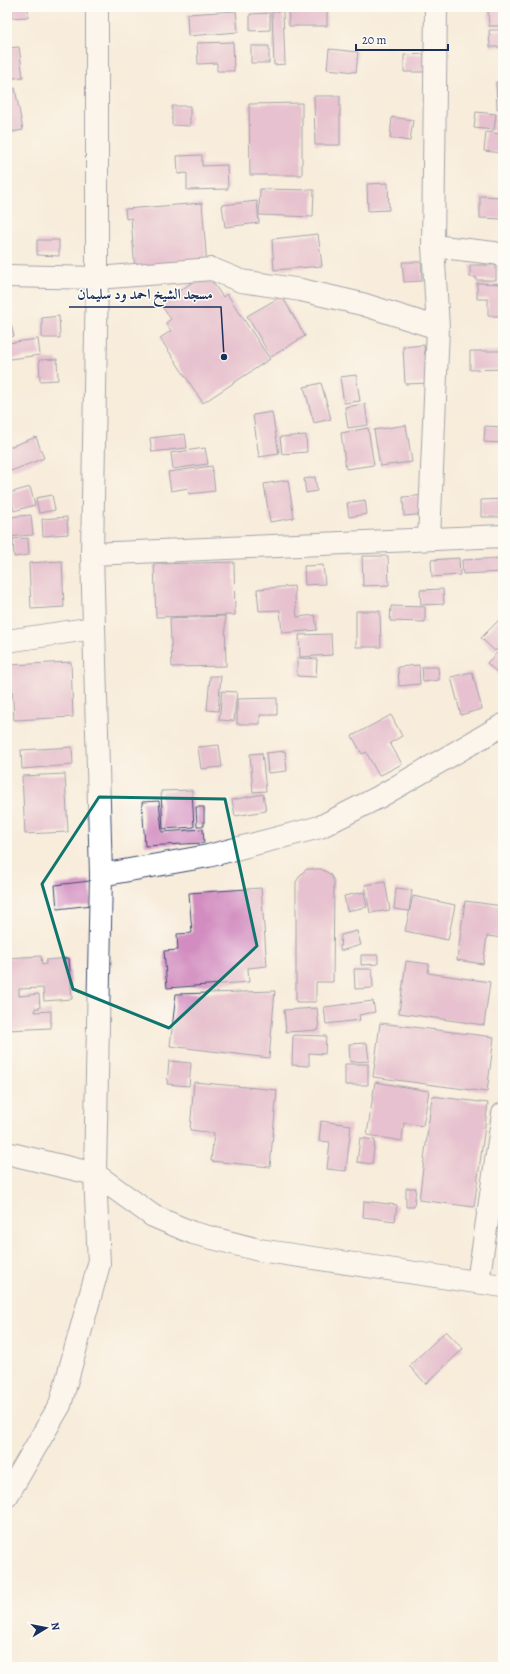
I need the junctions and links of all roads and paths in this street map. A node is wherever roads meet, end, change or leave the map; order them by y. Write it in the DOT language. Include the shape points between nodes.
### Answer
graph roads {
  1 [pos="97,7"];
  2 [pos="436,7"];
  3 [pos="433,246"];
  4 [pos="503,255"];
  5 [pos="7,276"];
  6 [pos="96,278"];
  7 [pos="438,328"];
  8 [pos="503,536"];
  9 [pos="428,539"];
  10 [pos="92,554"];
  11 [pos="94,628"];
  12 [pos="7,640"];
  13 [pos="503,725"];
  14 [pos="101,875"];
  15 [pos="503,1114"];
  16 [pos="7,1152"];
  17 [pos="95,1174"];
  18 [pos="478,1282"];
  19 [pos="503,1286"];
  20 [pos="7,1496"];
  1 -- 6 [label="street"];
  2 -- 3 [label="street"];
  3 -- 4 [label="street"];
  3 -- 7 [label="street"];
  5 -- 6 [label="street"];
  6 -- 7 [label="street" via="212,268 241,281 301,290 362,304"];
  6 -- 10 [label="street"];
  7 -- 9 [label="street"];
  8 -- 9 [label="street"];
  9 -- 10 [label="street"];
  10 -- 11 [label="street"];
  11 -- 12 [label="street"];
  11 -- 14 [label="street"];
  13 -- 14 [label="street" via="379,798 320,827 208,856"];
  14 -- 17 [label="street"];
  15 -- 18 [label="street"];
  16 -- 17 [label="street"];
  17 -- 18 [label="street" via="153,1216 193,1233 259,1250"];
  17 -- 20 [label="street" via="99,1264 60,1405"];
  18 -- 19 [label="street"];
}
